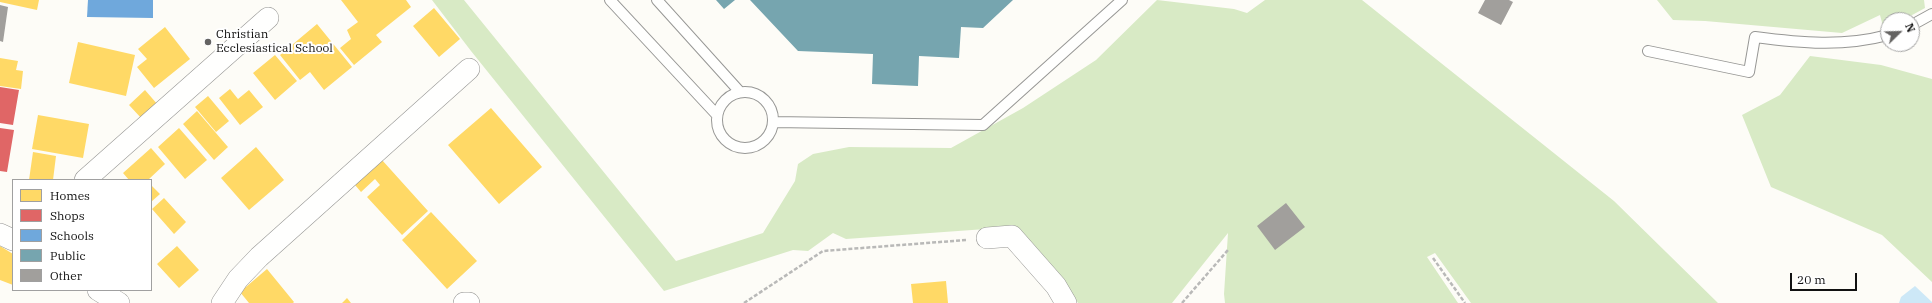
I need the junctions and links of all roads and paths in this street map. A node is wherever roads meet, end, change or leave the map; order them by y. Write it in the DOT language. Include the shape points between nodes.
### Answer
graph roads {
  1 [pos="610,0"];
  2 [pos="657,0"];
  3 [pos="1122,0"];
  4 [pos="1932,14"];
  5 [pos="268,18"];
  6 [pos="1920,21"];
  7 [pos="1880,37"];
  8 [pos="1648,51"];
  9 [pos="469,69"];
  10 [pos="740,92"];
  11 [pos="717,115"];
  12 [pos="773,122"];
  13 [pos="85,179"];
  14 [pos="0,234"];
  15 [pos="987,238"];
  16 [pos="12,240"];
  17 [pos="1228,250"];
  18 [pos="1433,258"];
  19 [pos="100,291"];
  20 [pos="119,303"];
  21 [pos="222,303"];
  22 [pos="464,303"];
  23 [pos="469,303"];
  24 [pos="744,303"];
  25 [pos="1066,303"];
  26 [pos="1182,303"];
  27 [pos="1465,303"];
  1 -- 11 [label="lane"];
  2 -- 10 [label="lane"];
  3 -- 12 [label="lane" via="983,125"];
  4 -- 6 [label="lane"];
  5 -- 13 [label="street"];
  7 -- 8 [label="lane" via="1847,43 1755,37 1749,72"];
  9 -- 21 [label="street" via="259,257"];
  10 -- 11 [label="lane" via="725,100"];
  10 -- 12 [label="lane" via="757,94 764,99 769,106"];
  11 -- 12 [label="lane" via="717,125 725,141 741,148 759,145 771,132"];
  14 -- 16 [label="street"];
  15 -- 24 [label="path" via="823,251"];
  15 -- 25 [label="street" via="1012,236 1056,286"];
  17 -- 26 [label="path"];
  18 -- 27 [label="path"];
  19 -- 20 [label="street"];
  22 -- 23 [label="street"];
}
